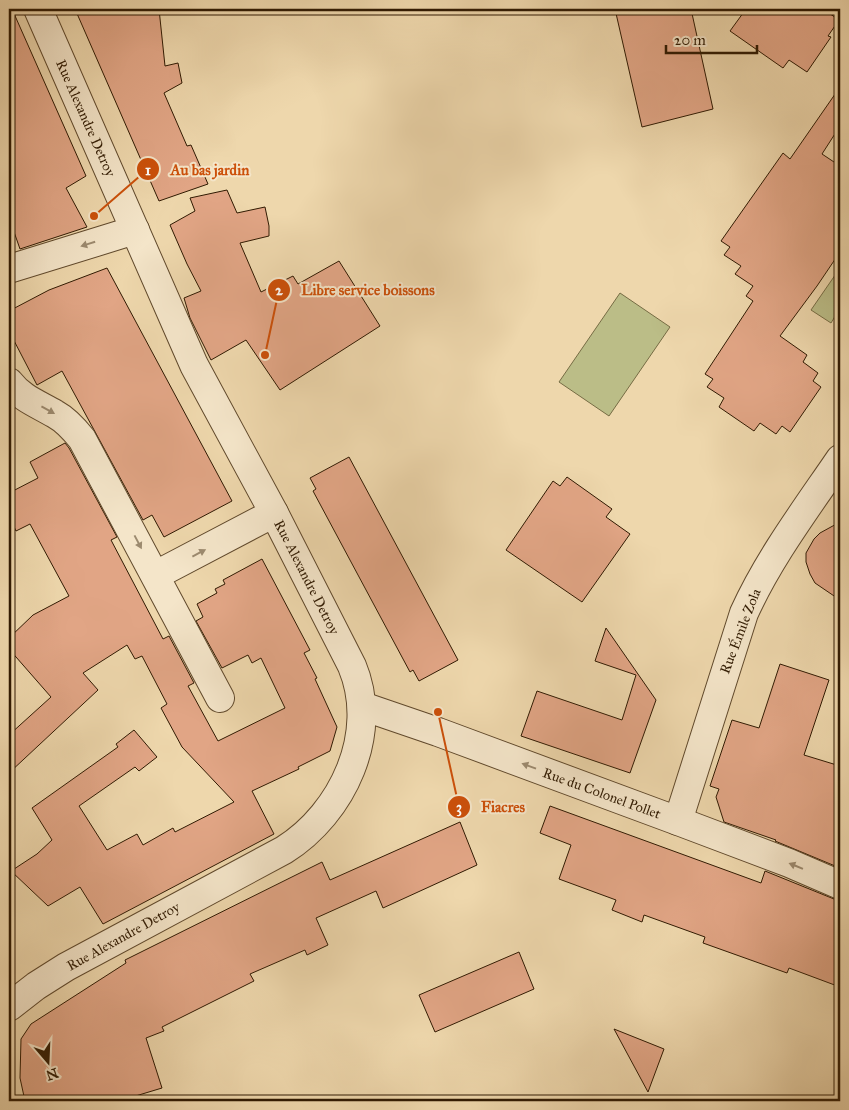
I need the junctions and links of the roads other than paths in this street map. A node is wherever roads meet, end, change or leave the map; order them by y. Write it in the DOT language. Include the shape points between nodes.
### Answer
graph roads {
  1 [pos="38,9"];
  2 [pos="135,230"];
  3 [pos="9,269"];
  4 [pos="9,382"];
  5 [pos="840,459"];
  6 [pos="274,513"];
  7 [pos="156,575"];
  8 [pos="220,698"];
  9 [pos="362,706"];
  10 [pos="678,821"];
  11 [pos="840,885"];
  12 [pos="9,1007"];
  1 -- 2 [label="street, Rue Alexandre Detroy"];
  2 -- 3 [label="street, one-way"];
  2 -- 6 [label="street, Rue Alexandre Detroy" via="200,378"];
  4 -- 7 [label="street, one-way" via="24,397 64,420 82,439"];
  5 -- 10 [label="street, Rue Émile Zola" via="756,586 744,613"];
  7 -- 6 [label="street, one-way"];
  6 -- 9 [label="street, Rue Alexandre Detroy" via="352,666"];
  7 -- 8 [label="street"];
  10 -- 9 [label="street, Rue du Colonel Pollet, one-way"];
  9 -- 12 [label="street, Rue Alexandre Detroy" via="357,748 348,778 312,830 284,850 66,967"];
  11 -- 10 [label="street, Rue du Colonel Pollet, one-way"];
}
